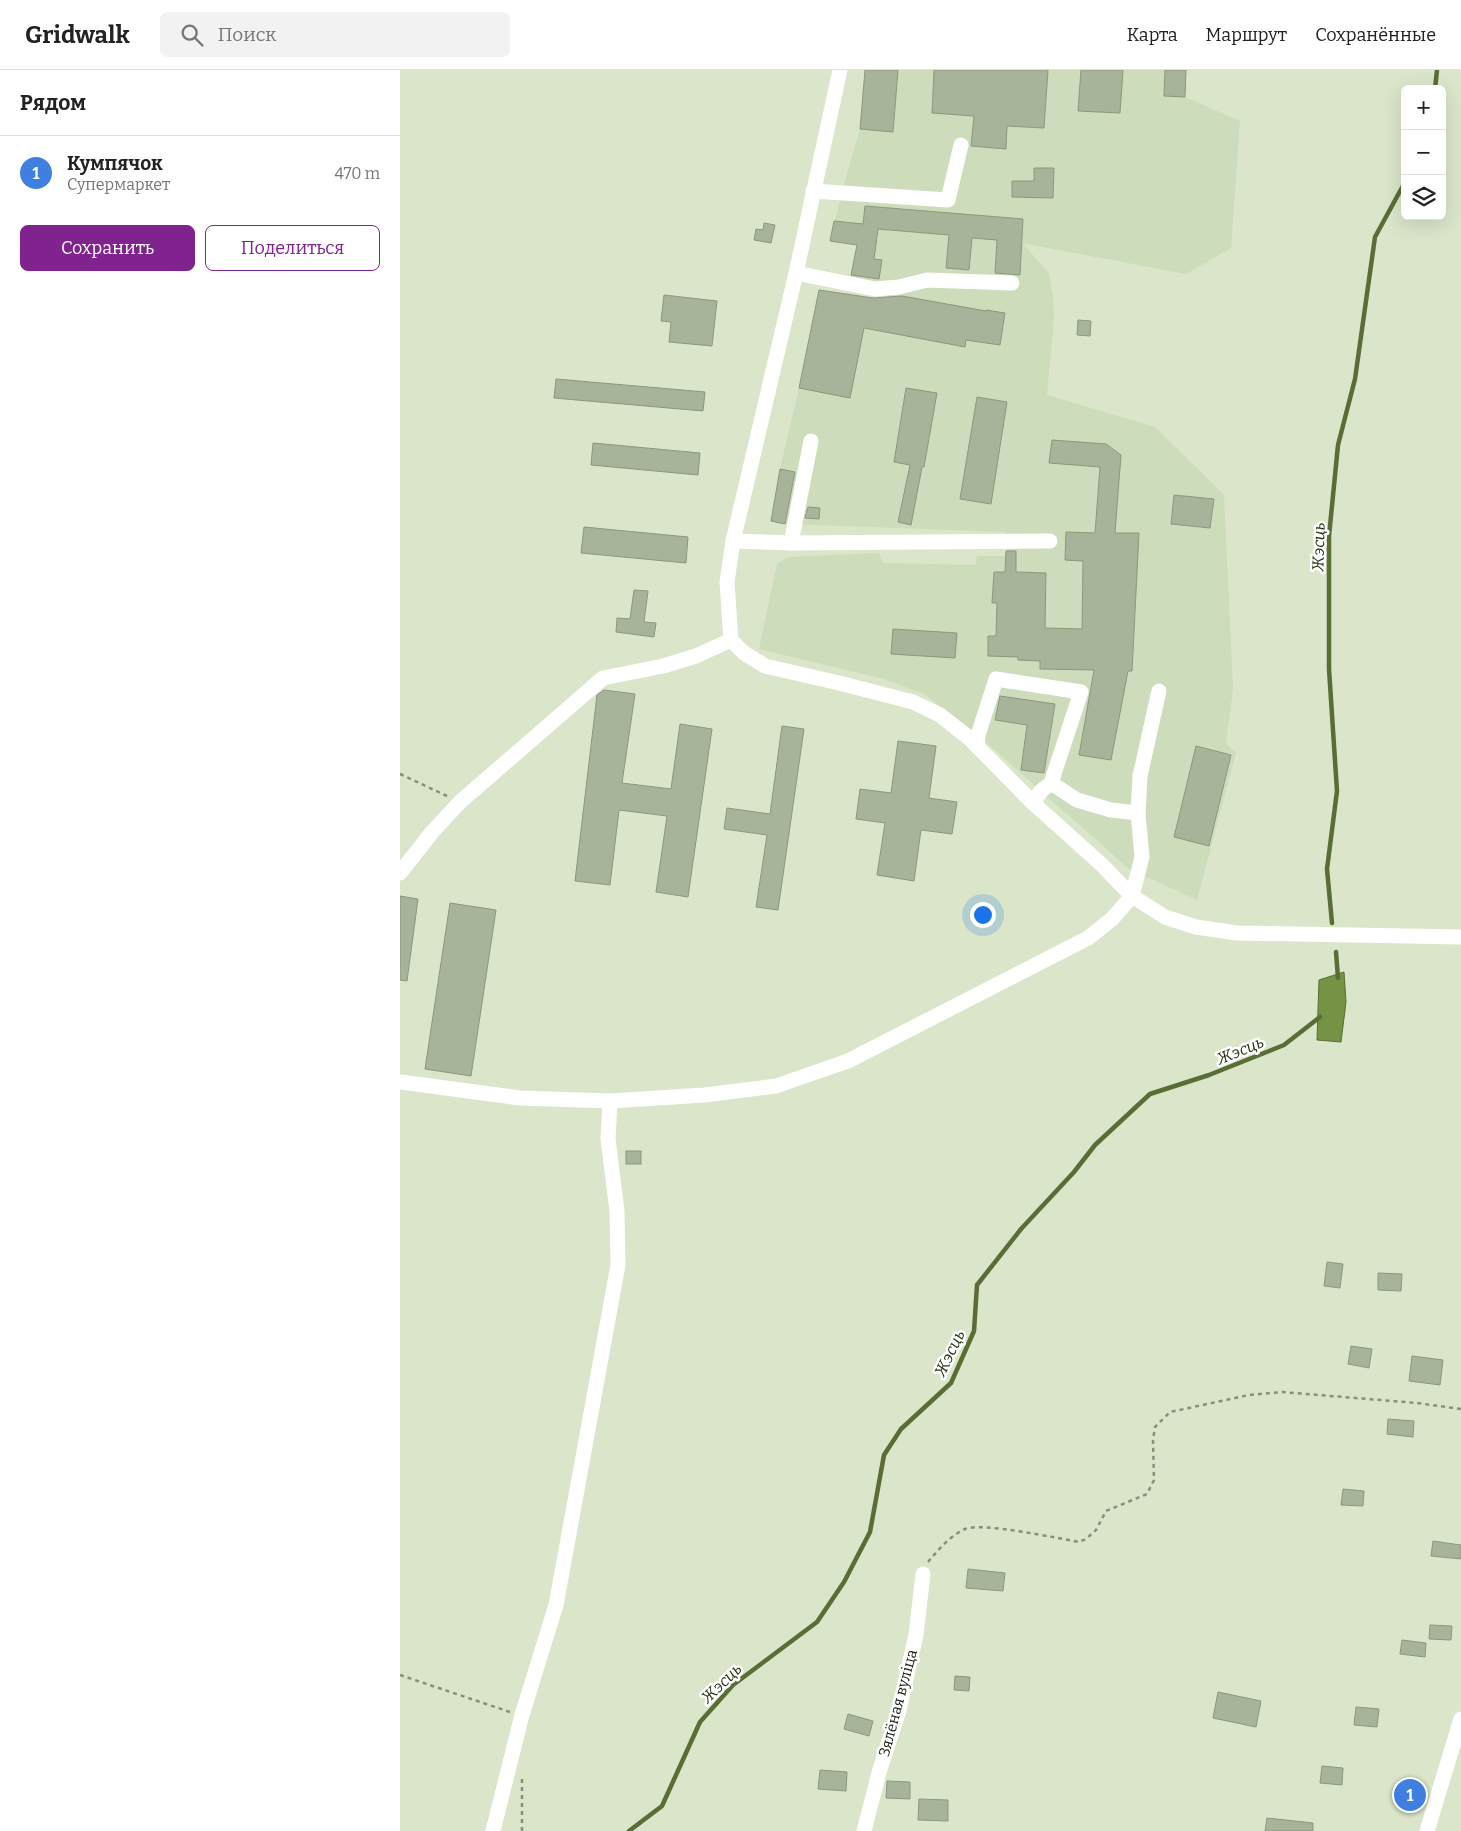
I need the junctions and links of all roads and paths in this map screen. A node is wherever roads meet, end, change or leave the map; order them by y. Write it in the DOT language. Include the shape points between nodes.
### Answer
graph roads {
  1 [pos="840,70"];
  2 [pos="961,145"];
  3 [pos="814,191"];
  4 [pos="796,273"];
  5 [pos="1012,283"];
  6 [pos="811,441"];
  7 [pos="733,541"];
  8 [pos="1050,541"];
  9 [pos="791,543"];
  10 [pos="730,640"];
  11 [pos="1159,691"];
  12 [pos="977,746"];
  13 [pos="400,774"];
  14 [pos="1051,783"];
  15 [pos="460,802"];
  16 [pos="1033,803"];
  17 [pos="1138,813"];
  18 [pos="400,873"];
  19 [pos="1132,896"];
  20 [pos="1461,938"];
  21 [pos="400,1082"];
  22 [pos="610,1101"];
  23 [pos="1461,1409"];
  24 [pos="923,1574"];
  25 [pos="400,1675"];
  26 [pos="522,1715"];
  27 [pos="1461,1719"];
  28 [pos="493,1831"];
  29 [pos="864,1831"];
  30 [pos="1427,1831"];
  1 -- 3 [label="street"];
  2 -- 3 [label="street" via="948,200"];
  3 -- 4 [label="street"];
  4 -- 5 [label="street" via="874,289 927,280"];
  4 -- 7 [label="street"];
  6 -- 9 [label="street"];
  7 -- 9 [label="street"];
  7 -- 10 [label="street" via="727,582"];
  8 -- 9 [label="street"];
  10 -- 12 [label="street" via="765,666 913,702 940,715"];
  10 -- 15 [label="street" via="696,656 663,666 603,678"];
  11 -- 17 [label="street" via="1140,776"];
  12 -- 14 [label="street" via="996,679 1081,692"];
  12 -- 16 [label="street"];
  13 -- 15 [label="path"];
  14 -- 16 [label="street" via="1040,791"];
  14 -- 17 [label="street" via="1078,800 1111,810"];
  15 -- 18 [label="street"];
  16 -- 19 [label="street"];
  17 -- 19 [label="street" via="1142,857"];
  19 -- 20 [label="street" via="1165,917 1196,927 1237,932"];
  19 -- 22 [label="street" via="1112,919 1088,938 848,1061 776,1086"];
  21 -- 22 [label="street" via="520,1098"];
  22 -- 26 [label="street" via="608,1139 617,1211 618,1264 556,1605"];
  23 -- 24 [label="path" via="1282,1392 1249,1395 1170,1412 1155,1427 1154,1480 1147,1494 1106,1511 1096,1530 1086,1539 1079,1542 982,1526 966,1529 947,1540 928,1562"];
  24 -- 29 [label="street, Зялёная вуліца" via="916,1635 902,1696"];
  25 -- 26 [label="path"];
  26 -- 28 [label="street"];
  27 -- 30 [label="street"];
}
